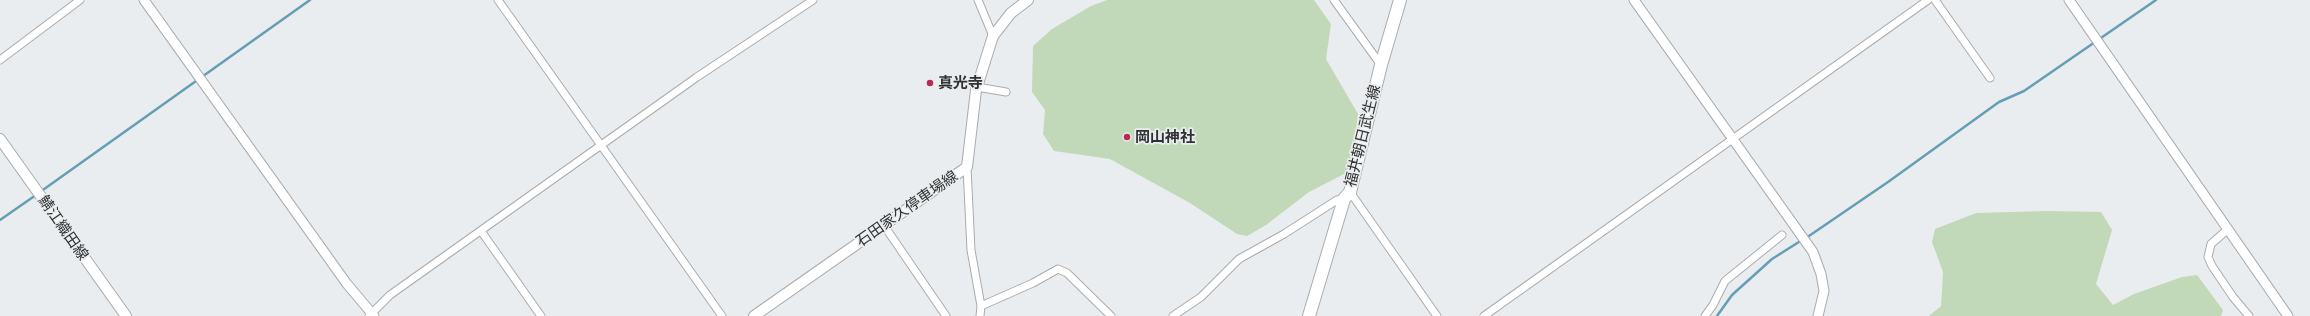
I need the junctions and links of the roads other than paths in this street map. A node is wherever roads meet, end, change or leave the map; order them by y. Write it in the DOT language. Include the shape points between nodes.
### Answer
graph roads {
  1 [pos="80,0"];
  2 [pos="144,0"];
  3 [pos="498,0"];
  4 [pos="812,0"];
  5 [pos="978,0"];
  6 [pos="1028,0"];
  7 [pos="1334,0"];
  8 [pos="1400,0"];
  9 [pos="1634,0"];
  10 [pos="1928,0"];
  11 [pos="1935,0"];
  12 [pos="2069,0"];
  13 [pos="993,36"];
  14 [pos="0,60"];
  15 [pos="1381,65"];
  16 [pos="1990,78"];
  17 [pos="977,87"];
  18 [pos="1006,92"];
  19 [pos="0,139"];
  20 [pos="1733,139"];
  21 [pos="601,146"];
  22 [pos="967,167"];
  23 [pos="1347,196"];
  24 [pos="883,224"];
  25 [pos="481,231"];
  26 [pos="2232,233"];
  27 [pos="1782,235"];
  28 [pos="980,306"];
  29 [pos="371,315"];
  30 [pos="126,316"];
  31 [pos="541,316"];
  32 [pos="722,316"];
  33 [pos="754,316"];
  34 [pos="946,316"];
  35 [pos="980,316"];
  36 [pos="1111,316"];
  37 [pos="1172,316"];
  38 [pos="1309,316"];
  39 [pos="1437,316"];
  40 [pos="1484,316"];
  41 [pos="1705,316"];
  42 [pos="1818,316"];
  43 [pos="2249,316"];
  44 [pos="2288,316"];
  1 -- 14 [label="street"];
  2 -- 29 [label="street"];
  3 -- 21 [label="street"];
  4 -- 21 [label="street" via="697,77"];
  5 -- 13 [label="street"];
  6 -- 13 [label="main road, 石田家久停車場線" via="1011,13"];
  7 -- 15 [label="street"];
  8 -- 15 [label="main road, 福井朝日武生線"];
  9 -- 20 [label="street"];
  10 -- 20 [label="street"];
  11 -- 16 [label="street"];
  12 -- 26 [label="street"];
  13 -- 17 [label="main road, 石田家久停車場線"];
  15 -- 23 [label="main road, 福井朝日武生線"];
  17 -- 18 [label="street"];
  17 -- 22 [label="main road, 石田家久停車場線"];
  19 -- 30 [label="main road, 鯖江織田線"];
  20 -- 40 [label="street"];
  20 -- 42 [label="street" via="1813,252 1824,291"];
  21 -- 25 [label="street"];
  21 -- 32 [label="street"];
  22 -- 24 [label="main road, 石田家久停車場線"];
  22 -- 28 [label="street" via="971,250"];
  23 -- 37 [label="street" via="1239,259 1201,297"];
  23 -- 38 [label="main road, 福井朝日武生線"];
  23 -- 39 [label="street"];
  24 -- 33 [label="main road, 石田家久停車場線"];
  24 -- 34 [label="street"];
  25 -- 29 [label="street" via="390,295"];
  25 -- 31 [label="street"];
  26 -- 43 [label="street" via="2226,230 2211,244 2208,257 2233,297"];
  26 -- 44 [label="street"];
  27 -- 41 [label="street" via="1725,281 1714,305"];
  28 -- 35 [label="street"];
  28 -- 36 [label="street" via="1038,281 1058,269 1067,273"];
}
